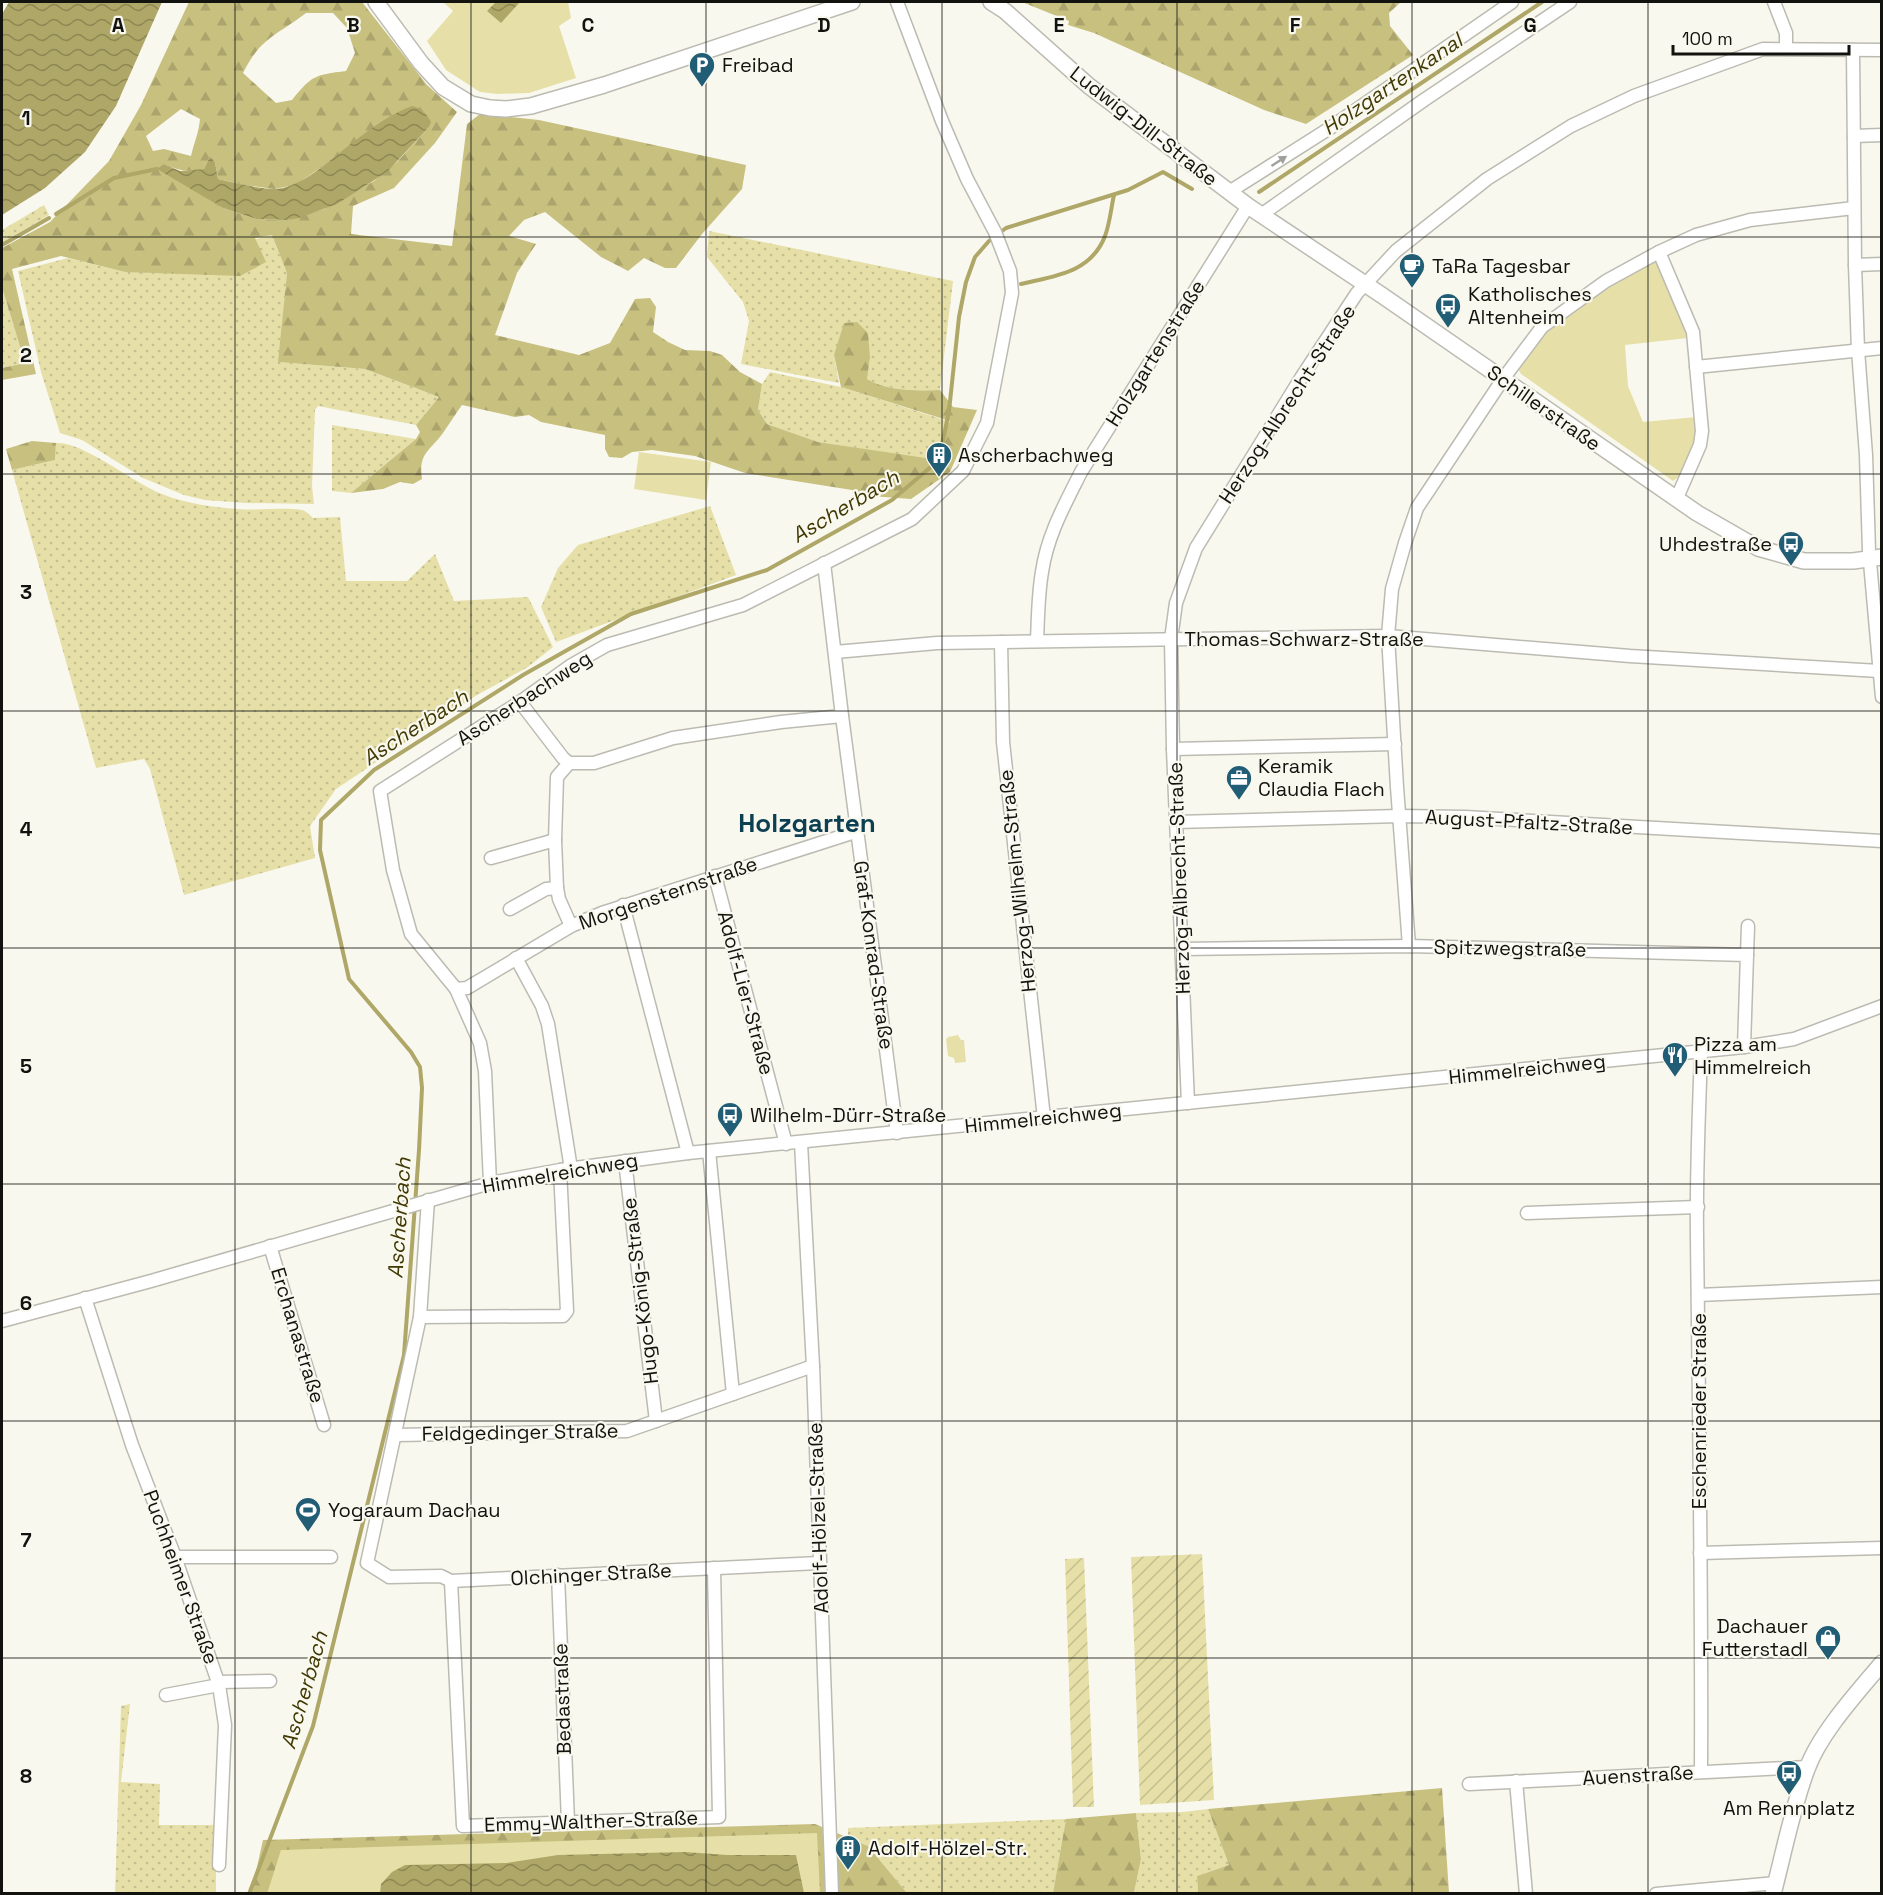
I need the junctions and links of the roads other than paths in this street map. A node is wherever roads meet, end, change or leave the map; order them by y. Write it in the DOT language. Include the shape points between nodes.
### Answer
graph roads {
  1 [pos="376,2"];
  2 [pos="852,2"];
  3 [pos="897,2"];
  4 [pos="991,2"];
  5 [pos="1512,2"];
  6 [pos="1570,2"];
  7 [pos="1774,2"];
  8 [pos="1786,48"];
  9 [pos="1853,50"];
  10 [pos="1881,50"];
  11 [pos="1881,135"];
  12 [pos="1854,136"];
  13 [pos="1229,192"];
  14 [pos="1854,208"];
  15 [pos="1254,210"];
  16 [pos="1659,252"];
  17 [pos="1881,264"];
  18 [pos="1855,265"];
  19 [pos="1365,284"];
  20 [pos="1881,348"];
  21 [pos="1858,350"];
  22 [pos="1696,367"];
  23 [pos="1503,379"];
  24 [pos="1676,500"];
  25 [pos="1876,558"];
  26 [pos="824,563"];
  27 [pos="1388,636"];
  28 [pos="1171,639"];
  29 [pos="1037,641"];
  30 [pos="1001,642"];
  31 [pos="835,652"];
  32 [pos="1880,678"];
  33 [pos="1881,697"];
  34 [pos="520,702"];
  35 [pos="842,716"];
  36 [pos="1395,744"];
  37 [pos="1173,749"];
  38 [pos="569,763"];
  39 [pos="1399,816"];
  40 [pos="1176,822"];
  41 [pos="858,831"];
  42 [pos="555,840"];
  43 [pos="1881,841"];
  44 [pos="491,858"];
  45 [pos="715,876"];
  46 [pos="557,888"];
  47 [pos="623,905"];
  48 [pos="510,909"];
  49 [pos="571,926"];
  50 [pos="1748,926"];
  51 [pos="1409,946"];
  52 [pos="1182,949"];
  53 [pos="1747,955"];
  54 [pos="516,958"];
  55 [pos="456,989"];
  56 [pos="1881,1006"];
  57 [pos="1744,1047"];
  58 [pos="1701,1051"];
  59 [pos="1188,1103"];
  60 [pos="1044,1118"];
  61 [pos="897,1133"];
  62 [pos="801,1143"];
  63 [pos="786,1144"];
  64 [pos="709,1151"];
  65 [pos="688,1154"];
  66 [pos="625,1161"];
  67 [pos="566,1170"];
  68 [pos="490,1183"];
  69 [pos="425,1201"];
  70 [pos="1698,1207"];
  71 [pos="1527,1213"];
  72 [pos="270,1246"];
  73 [pos="1881,1287"];
  74 [pos="1698,1295"];
  75 [pos="85,1298"];
  76 [pos="420,1317"];
  77 [pos="2,1321"];
  78 [pos="813,1366"];
  79 [pos="733,1394"];
  80 [pos="656,1421"];
  81 [pos="324,1425"];
  82 [pos="396,1435"];
  83 [pos="1881,1548"];
  84 [pos="1700,1553"];
  85 [pos="175,1557"];
  86 [pos="331,1557"];
  87 [pos="819,1563"];
  88 [pos="714,1568"];
  89 [pos="558,1575"];
  90 [pos="451,1581"];
  91 [pos="1881,1663"];
  92 [pos="270,1681"];
  93 [pos="219,1683"];
  94 [pos="166,1695"];
  95 [pos="1808,1767"];
  96 [pos="1701,1771"];
  97 [pos="1516,1781"];
  98 [pos="1469,1784"];
  99 [pos="568,1822"];
  100 [pos="219,1865"];
  101 [pos="1774,1888"];
  102 [pos="832,1893"];
  103 [pos="1526,1893"];
  104 [pos="1656,1893"];
  1 -- 2 [label="street" via="443,87 471,104 506,109 531,106 604,85"];
  3 -- 26 [label="street, Ascherbachweg" via="942,121 997,237 1010,271 1012,293 987,423 963,471 912,519"];
  4 -- 13 [label="street, Ludwig-Dill-Straße" via="1089,86"];
  13 -- 5 [label="street, Ludwig-Dill-Straße, one-way" via="1330,128"];
  6 -- 15 [label="street"];
  7 -- 8 [label="street" via="1786,33"];
  8 -- 9 [label="street, Herzog-Albrecht-Straße"];
  8 -- 19 [label="street, Herzog-Albrecht-Straße" via="1745,54 1634,96 1571,126 1486,179 1396,251"];
  9 -- 10 [label="street, Herzog-Albrecht-Straße"];
  9 -- 12 [label="street"];
  11 -- 12 [label="street"];
  12 -- 14 [label="street"];
  13 -- 15 [label="street, Schillerstraße"];
  14 -- 16 [label="street" via="1750,220 1696,235"];
  14 -- 18 [label="street"];
  15 -- 19 [label="street, Schillerstraße"];
  15 -- 29 [label="street, Holzgartenstraße" via="1081,472 1047,547"];
  16 -- 22 [label="street" via="1693,332"];
  16 -- 23 [label="street" via="1605,281 1542,327"];
  17 -- 18 [label="street"];
  18 -- 21 [label="street"];
  19 -- 23 [label="street, Schillerstraße"];
  19 -- 28 [label="street, Herzog-Albrecht-Straße" via="1301,378 1193,553 1177,598"];
  20 -- 21 [label="street"];
  21 -- 22 [label="street"];
  21 -- 25 [label="street"];
  22 -- 24 [label="street" via="1700,445"];
  23 -- 24 [label="street, Schillerstraße"];
  23 -- 27 [label="street" via="1417,508 1392,590"];
  24 -- 25 [label="street, Schillerstraße" via="1758,548 1804,561"];
  25 -- 32 [label="street"];
  26 -- 31 [label="street, Graf-Konrad-Straße"];
  26 -- 34 [label="street, Ascherbachweg" via="743,604 607,645"];
  27 -- 28 [label="street, Thomas-Schwarz-Straße"];
  27 -- 32 [label="street, Thomas-Schwarz-Straße"];
  27 -- 36 [label="street"];
  28 -- 29 [label="street, Thomas-Schwarz-Straße"];
  28 -- 37 [label="street, Herzog-Albrecht-Straße"];
  29 -- 30 [label="street, Thomas-Schwarz-Straße"];
  30 -- 31 [label="street, Thomas-Schwarz-Straße"];
  30 -- 60 [label="street, Herzog-Wilhelm-Straße" via="1003,742"];
  31 -- 35 [label="street, Graf-Konrad-Straße"];
  32 -- 33 [label="street"];
  34 -- 38 [label="street"];
  34 -- 55 [label="street, Ascherbachweg" via="380,791 393,870 411,934"];
  35 -- 38 [label="street" via="673,738 594,763"];
  35 -- 41 [label="street, Graf-Konrad-Straße"];
  36 -- 37 [label="street"];
  36 -- 39 [label="street"];
  37 -- 40 [label="street, Herzog-Albrecht-Straße"];
  38 -- 42 [label="street" via="557,777"];
  39 -- 40 [label="street, August-Pfaltz-Straße"];
  39 -- 43 [label="street, August-Pfaltz-Straße"];
  39 -- 51 [label="street"];
  40 -- 52 [label="street, Herzog-Albrecht-Straße"];
  41 -- 45 [label="street, Morgensternstraße"];
  41 -- 61 [label="street, Graf-Konrad-Straße"];
  42 -- 44 [label="street"];
  42 -- 46 [label="street"];
  45 -- 47 [label="street, Morgensternstraße"];
  45 -- 63 [label="street, Adolf-Lier-Straße"];
  46 -- 48 [label="street" via="546,889"];
  46 -- 49 [label="street"];
  47 -- 49 [label="street, Morgensternstraße"];
  47 -- 65 [label="street"];
  49 -- 54 [label="street, Morgensternstraße"];
  50 -- 53 [label="street"];
  51 -- 52 [label="street, Spitzwegstraße"];
  51 -- 53 [label="street, Spitzwegstraße"];
  52 -- 59 [label="street, Herzog-Albrecht-Straße"];
  53 -- 57 [label="street"];
  54 -- 55 [label="street, Morgensternstraße" via="467,988"];
  54 -- 67 [label="street" via="548,1024"];
  55 -- 68 [label="street" via="480,1043 485,1071"];
  56 -- 57 [label="street, Himmelreichweg" via="1794,1039"];
  57 -- 58 [label="street, Himmelreichweg"];
  58 -- 59 [label="street, Himmelreichweg"];
  58 -- 70 [label="street, Eschenrieder Straße"];
  59 -- 60 [label="street, Himmelreichweg"];
  60 -- 61 [label="street, Himmelreichweg"];
  61 -- 62 [label="street, Himmelreichweg"];
  62 -- 63 [label="street, Himmelreichweg"];
  62 -- 78 [label="street, Adolf-Hölzel-Straße"];
  63 -- 64 [label="street, Himmelreichweg"];
  64 -- 65 [label="street, Himmelreichweg"];
  64 -- 79 [label="street"];
  65 -- 66 [label="street, Himmelreichweg"];
  66 -- 67 [label="street, Himmelreichweg"];
  66 -- 80 [label="street, Hugo-König-Straße"];
  67 -- 68 [label="street, Himmelreichweg"];
  67 -- 76 [label="street" via="567,1311 563,1316"];
  68 -- 69 [label="street, Himmelreichweg"];
  69 -- 72 [label="street, Himmelreichweg"];
  69 -- 76 [label="street"];
  70 -- 71 [label="street"];
  70 -- 74 [label="street, Eschenrieder Straße"];
  72 -- 75 [label="street, Himmelreichweg"];
  72 -- 81 [label="street, Erchanastraße"];
  73 -- 74 [label="street"];
  74 -- 84 [label="street, Eschenrieder Straße"];
  75 -- 77 [label="street, Himmelreichweg"];
  75 -- 85 [label="street, Puchheimer Straße" via="132,1445"];
  76 -- 82 [label="street"];
  78 -- 79 [label="street, Feldgedinger Straße"];
  78 -- 87 [label="street, Adolf-Hölzel-Straße"];
  79 -- 80 [label="street, Feldgedinger Straße"];
  80 -- 82 [label="street, Feldgedinger Straße" via="627,1431"];
  82 -- 90 [label="street, Olchinger Straße" via="367,1563 389,1577 441,1576"];
  83 -- 84 [label="street"];
  84 -- 96 [label="street, Eschenrieder Straße"];
  85 -- 86 [label="street"];
  85 -- 93 [label="street, Puchheimer Straße"];
  87 -- 88 [label="street, Olchinger Straße"];
  87 -- 102 [label="street, Adolf-Hölzel-Straße"];
  88 -- 89 [label="street, Olchinger Straße"];
  88 -- 99 [label="street, Emmy-Walther-Straße" via="719,1817"];
  89 -- 90 [label="street, Olchinger Straße"];
  89 -- 99 [label="street, Bedastraße"];
  90 -- 99 [label="street, Emmy-Walther-Straße" via="462,1826"];
  91 -- 95 [label="street" via="1823,1739"];
  92 -- 93 [label="street"];
  93 -- 94 [label="street"];
  93 -- 100 [label="street, Puchheimer Straße" via="225,1725"];
  95 -- 96 [label="street, Auenstraße"];
  95 -- 101 [label="street"];
  96 -- 97 [label="street, Auenstraße"];
  97 -- 98 [label="street, Auenstraße"];
  97 -- 103 [label="street"];
  101 -- 104 [label="street"];
}
